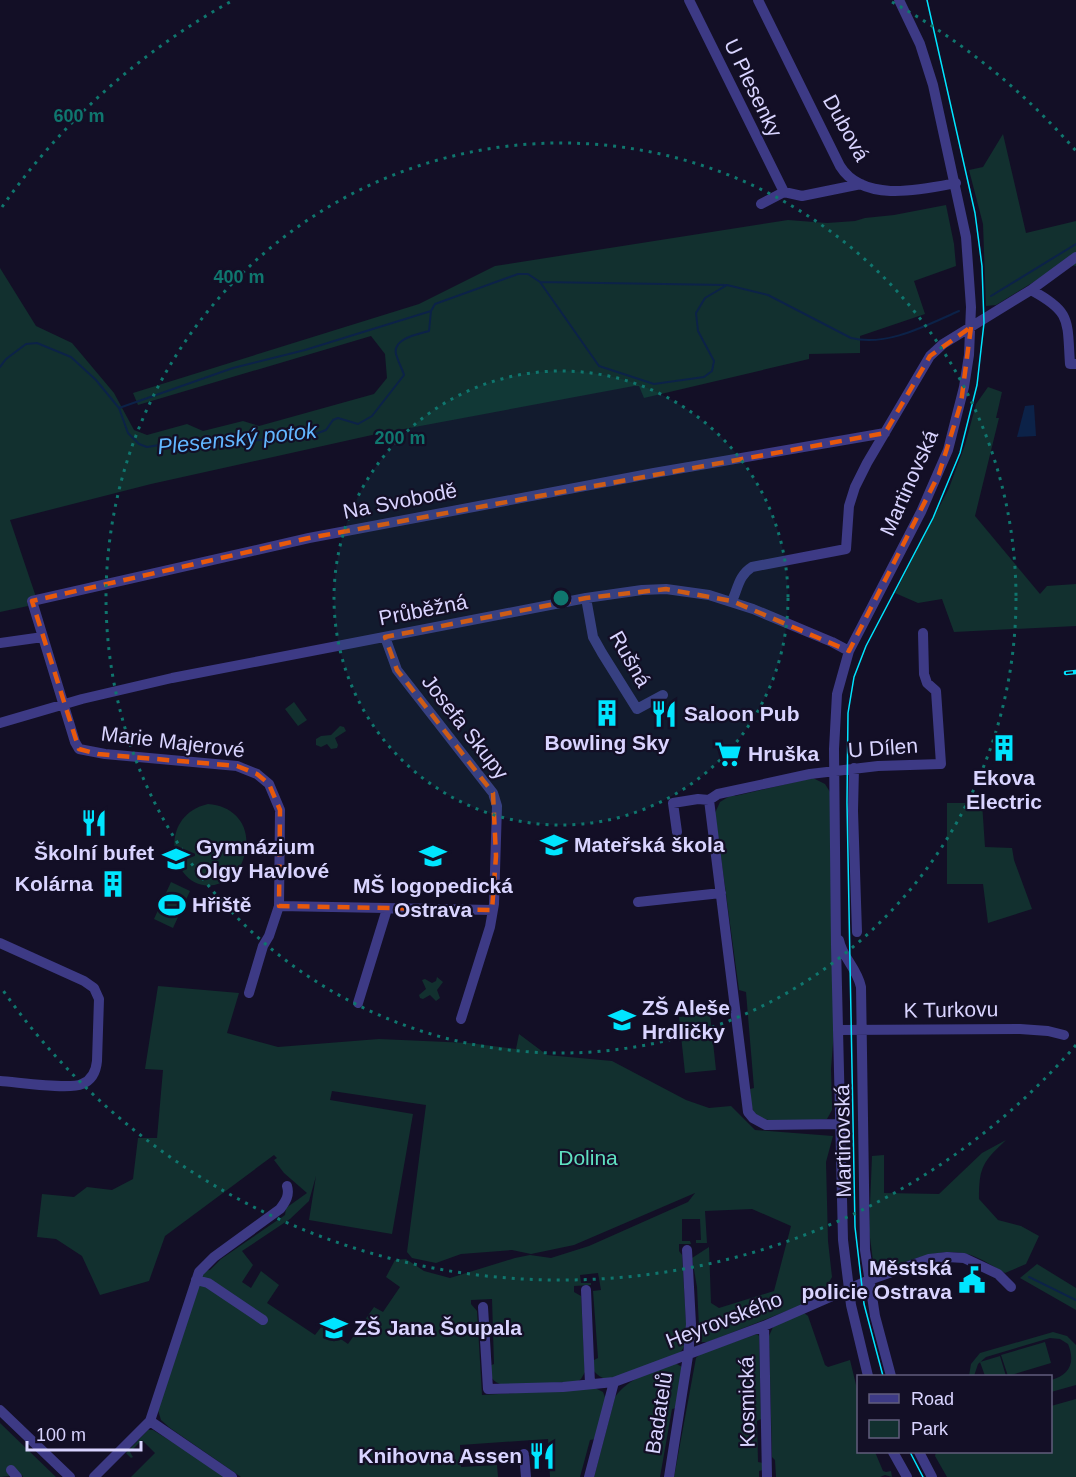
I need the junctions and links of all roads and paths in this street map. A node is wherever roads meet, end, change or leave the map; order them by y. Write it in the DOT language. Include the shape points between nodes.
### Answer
graph roads {
  1 [pos="688,0"];
  2 [pos="758,0"];
  3 [pos="899,0"];
  4 [pos="956,183"];
  5 [pos="861,184"];
  6 [pos="784,192"];
  7 [pos="761,204"];
  8 [pos="1076,257"];
  9 [pos="1062,267"];
  10 [pos="1076,268"];
  11 [pos="1030,290"];
  12 [pos="970,327"];
  13 [pos="1076,364"];
  14 [pos="885,433"];
  15 [pos="586,598"];
  16 [pos="732,601"];
  17 [pos="923,633"];
  18 [pos="43,637"];
  19 [pos="386,637"];
  20 [pos="0,644"];
  21 [pos="849,651"];
  22 [pos="663,694"];
  23 [pos="64,704"];
  24 [pos="0,723"];
  25 [pos="854,768"];
  26 [pos="834,771"];
  27 [pos="709,800"];
  28 [pos="677,832"];
  29 [pos="721,893"];
  30 [pos="638,902"];
  31 [pos="279,906"];
  32 [pos="836,907"];
  33 [pos="387,909"];
  34 [pos="492,910"];
  35 [pos="857,932"];
  36 [pos="0,943"];
  37 [pos="249,993"];
  38 [pos="358,1003"];
  39 [pos="461,1019"];
  40 [pos="838,1030"];
  41 [pos="861,1030"];
  42 [pos="1064,1035"];
  43 [pos="0,1081"];
  44 [pos="840,1124"];
  45 [pos="287,1186"];
  46 [pos="687,1250"];
  47 [pos="196,1280"];
  48 [pos="868,1280"];
  49 [pos="1011,1287"];
  50 [pos="586,1290"];
  51 [pos="848,1290"];
  52 [pos="483,1307"];
  53 [pos="263,1320"];
  54 [pos="764,1326"];
  55 [pos="688,1356"];
  56 [pos="868,1375"];
  57 [pos="890,1375"];
  58 [pos="614,1382"];
  59 [pos="590,1384"];
  60 [pos="0,1410"];
  61 [pos="150,1421"];
  62 [pos="920,1453"];
  63 [pos="524,1454"];
  64 [pos="895,1456"];
  65 [pos="70,1477"];
  66 [pos="94,1477"];
  67 [pos="232,1477"];
  68 [pos="526,1477"];
  69 [pos="589,1477"];
  70 [pos="669,1477"];
  71 [pos="767,1477"];
  72 [pos="896,1477"];
  73 [pos="907,1477"];
  74 [pos="932,1477"];
  1 -- 6 [label="street, U Plesenky"];
  2 -- 5 [label="street, Dubová" via="840,166 848,177"];
  3 -- 4 [label="street, Martinovská" via="929,69"];
  4 -- 5 [label="street, Dubová" via="910,191"];
  4 -- 12 [label="street, Martinovská" via="970,267"];
  5 -- 6 [label="street" via="802,196"];
  6 -- 7 [label="street"];
  8 -- 9 [label="street"];
  9 -- 10 [label="street"];
  9 -- 11 [label="street"];
  11 -- 12 [label="street"];
  11 -- 13 [label="street" via="1061,310 1068,329 1070,364"];
  12 -- 14 [label="street" via="930,356"];
  12 -- 21 [label="street, Martinovská" via="962,395 939,474"];
  14 -- 16 [label="street" via="855,487 849,506 846,549 752,567 740,578"];
  14 -- 18 [label="street, Na Svobodě" via="309,538 32,601"];
  15 -- 16 [label="street, Průběžná" via="666,589"];
  15 -- 19 [label="street, Průběžná"];
  15 -- 22 [label="street, Rušná" via="594,637 638,709"];
  16 -- 21 [label="street, Průběžná"];
  17 -- 25 [label="street, U Dílen" via="924,674 936,691 941,764"];
  18 -- 20 [label="street"];
  18 -- 23 [label="street, Na Svobodě"];
  19 -- 23 [label="street, Průběžná" via="172,678"];
  19 -- 34 [label="street, Josefa Skupy" via="397,670 493,793 496,880"];
  21 -- 26 [label="street, Martinovská" via="837,694"];
  23 -- 24 [label="street, Průběžná"];
  23 -- 31 [label="street, Marie Majerové" via="79,749 237,765 269,784 280,810"];
  25 -- 26 [label="street, U Dílen"];
  25 -- 35 [label="street"];
  26 -- 27 [label="street, U Dílen" via="718,794"];
  26 -- 32 [label="street, Martinovská"];
  27 -- 28 [label="street, U Dílen" via="673,803"];
  27 -- 29 [label="street"];
  29 -- 30 [label="street"];
  29 -- 44 [label="street" via="748,1112 766,1125"];
  31 -- 33 [label="street"];
  31 -- 37 [label="street, Marie Majerové"];
  32 -- 40 [label="street, Martinovská"];
  32 -- 41 [label="street, Martinovská" via="840,946 860,982"];
  33 -- 34 [label="street"];
  33 -- 38 [label="street"];
  34 -- 39 [label="street, Josefa Skupy"];
  36 -- 43 [label="street" via="84,981 94,988 99,1002 97,1061 91,1079 76,1086"];
  40 -- 41 [label="street, K Turkovu"];
  40 -- 44 [label="street, Martinovská"];
  41 -- 42 [label="street, K Turkovu" via="1020,1029"];
  41 -- 48 [label="street, Martinovská"];
  44 -- 51 [label="street, Martinovská"];
  45 -- 47 [label="street" via="287,1199 280,1209 214,1257"];
  46 -- 55 [label="street, Badatelů" via="691,1324"];
  47 -- 53 [label="street" via="208,1282"];
  47 -- 61 [label="street"];
  48 -- 49 [label="street, Heyrovského" via="929,1259 947,1257 982,1265"];
  48 -- 51 [label="street, Heyrovského"];
  48 -- 57 [label="street, Martinovská"];
  50 -- 59 [label="street"];
  51 -- 54 [label="street, Heyrovského"];
  51 -- 56 [label="street, Martinovská"];
  52 -- 59 [label="street, Heyrovského" via="488,1389"];
  54 -- 55 [label="street, Heyrovského"];
  54 -- 71 [label="street, Kosmická"];
  55 -- 58 [label="street, Heyrovského"];
  55 -- 70 [label="street, Badatelů"];
  58 -- 59 [label="street, Heyrovského"];
  58 -- 69 [label="street"];
  60 -- 65 [label="street"];
  61 -- 66 [label="street"];
  61 -- 67 [label="street"];
  62 -- 74 [label="street"];
  63 -- 68 [label="street"];
  64 -- 72 [label="street"];
  64 -- 73 [label="street"];
}
